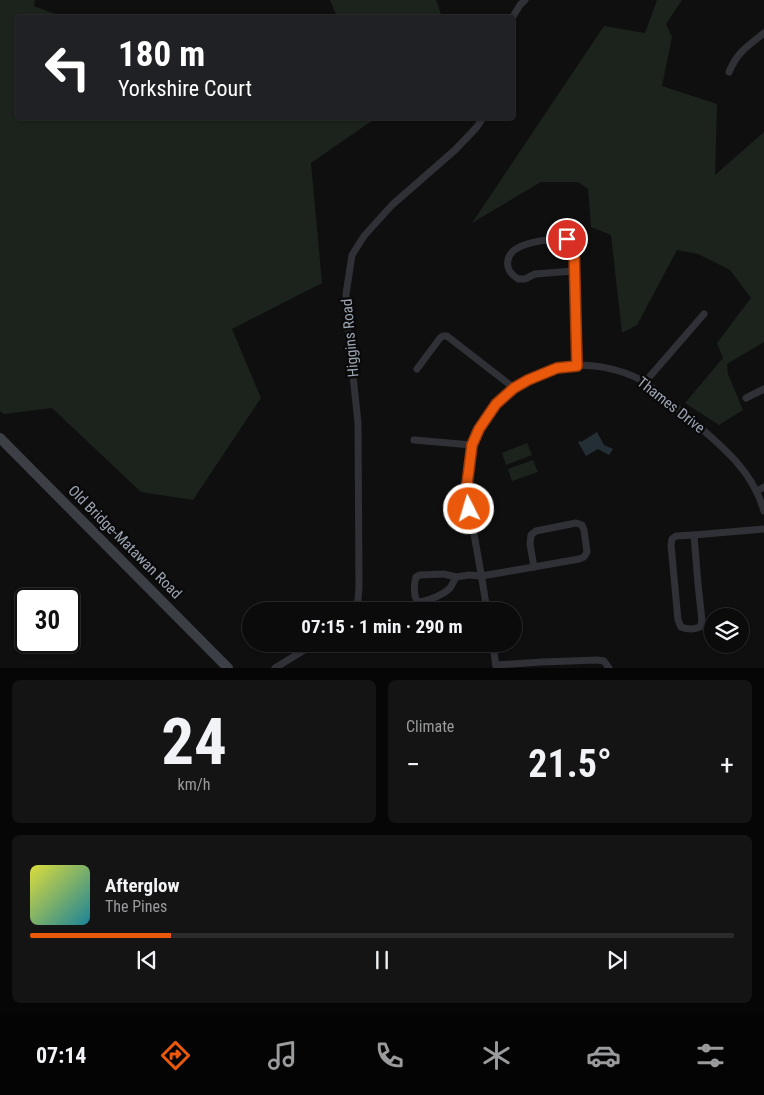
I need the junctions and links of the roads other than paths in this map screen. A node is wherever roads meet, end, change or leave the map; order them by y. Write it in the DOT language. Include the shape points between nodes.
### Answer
graph roads {
  1 [pos="525,0"];
  2 [pos="514,15"];
  3 [pos="764,33"];
  4 [pos="729,72"];
  5 [pos="482,120"];
  6 [pos="574,272"];
  7 [pos="704,314"];
  8 [pos="577,366"];
  9 [pos="418,369"];
  10 [pos="645,382"];
  11 [pos="514,388"];
  12 [pos="764,389"];
  13 [pos="746,398"];
  14 [pos="0,438"];
  15 [pos="414,440"];
  16 [pos="472,445"];
  17 [pos="761,489"];
  18 [pos="764,510"];
  19 [pos="764,529"];
  20 [pos="694,535"];
  21 [pos="534,567"];
  22 [pos="481,576"];
  23 [pos="456,577"];
  24 [pos="357,602"];
  25 [pos="485,602"];
  26 [pos="301,652"];
  27 [pos="494,652"];
  28 [pos="569,665"];
  29 [pos="496,666"];
  30 [pos="228,668"];
  31 [pos="275,668"];
  32 [pos="609,668"];
  1 -- 2 [label="street"];
  3 -- 4 [label="street" via="740,52"];
  5 -- 24 [label="street, Higgins Road" via="455,150 392,205 352,255 346,319 358,423"];
  6 -- 6 [label="street" via="535,274 518,279 510,274 507,264 509,255 515,250 535,241 567,239 574,248"];
  6 -- 8 [label="street"];
  7 -- 10 [label="street"];
  8 -- 10 [label="street, Thames Drive" via="604,368"];
  8 -- 11 [label="street, Thames Drive" via="536,375"];
  9 -- 11 [label="street" via="440,338 447,336"];
  10 -- 17 [label="street, Thames Drive" via="715,440"];
  11 -- 16 [label="street, Thames Drive" via="496,404"];
  12 -- 13 [label="street"];
  14 -- 30 [label="main road, Old Bridge-Matawan Road"];
  15 -- 16 [label="street"];
  16 -- 22 [label="street, Thames Drive" via="466,492"];
  17 -- 18 [label="street, Thames Drive"];
  19 -- 20 [label="street"];
  20 -- 20 [label="street" via="676,536 671,544 678,620 680,627 687,630 700,627 702,621"];
  21 -- 21 [label="street" via="584,557 588,552 582,525 576,523 536,531 531,535"];
  21 -- 22 [label="street"];
  22 -- 23 [label="street"];
  22 -- 25 [label="street, Thames Drive"];
  23 -- 23 [label="street" via="444,574 416,577 416,599 424,601 444,592"];
  26 -- 31 [label="street"];
  27 -- 29 [label="street"];
  28 -- 29 [label="street" via="542,662"];
  28 -- 32 [label="street" via="597,660 604,661"];
}
